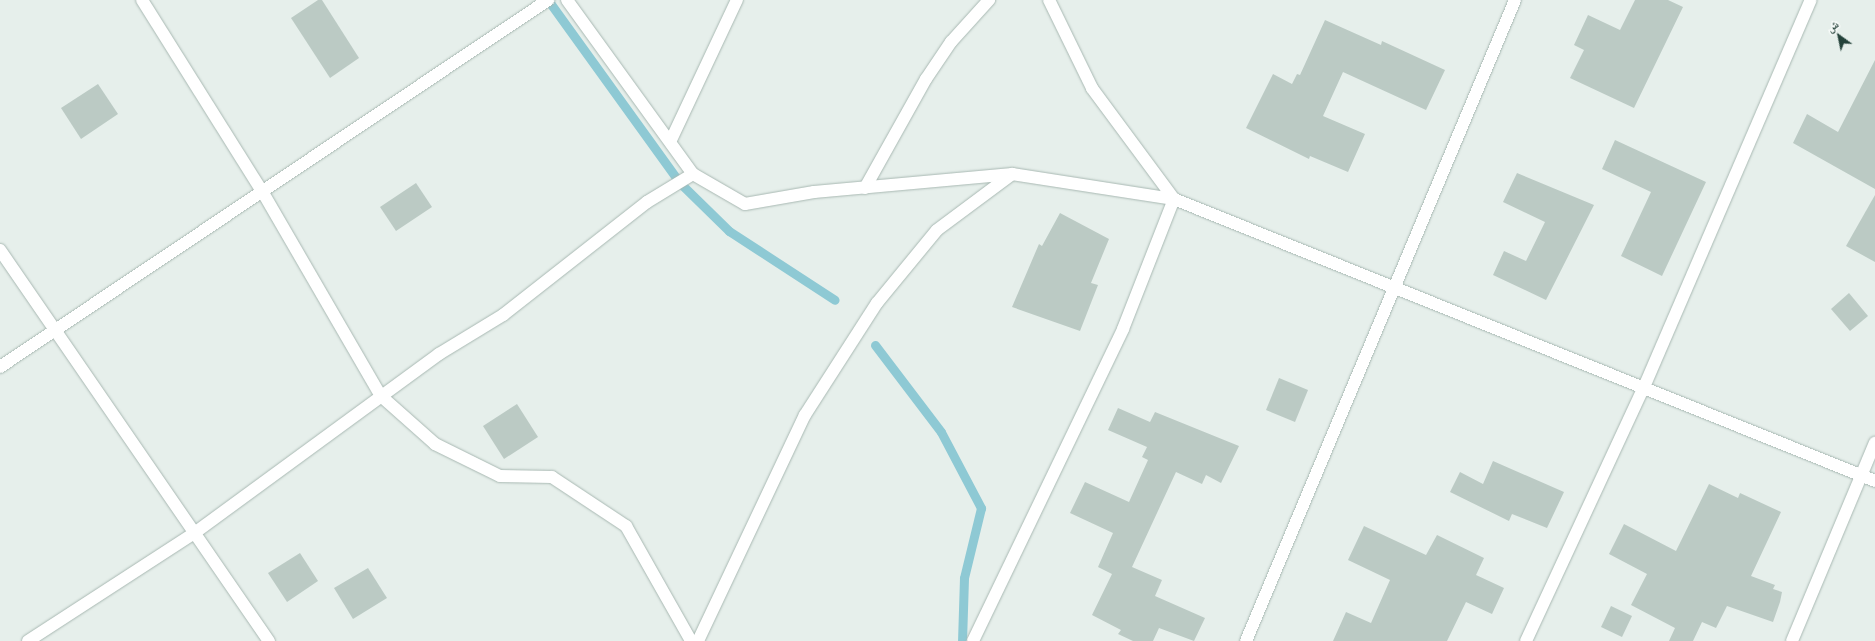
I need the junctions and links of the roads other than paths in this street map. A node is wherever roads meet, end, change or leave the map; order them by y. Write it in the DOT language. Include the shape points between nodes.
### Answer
graph roads {
  1 [pos="142,0"];
  2 [pos="548,0"];
  3 [pos="567,0"];
  4 [pos="737,0"];
  5 [pos="990,0"];
  6 [pos="1049,0"];
  7 [pos="1515,0"];
  8 [pos="1811,0"];
  9 [pos="671,140"];
  10 [pos="693,174"];
  11 [pos="1012,174"];
  12 [pos="865,188"];
  13 [pos="262,191"];
  14 [pos="1174,199"];
  15 [pos="0,250"];
  16 [pos="1397,288"];
  17 [pos="54,330"];
  18 [pos="0,368"];
  19 [pos="1644,387"];
  20 [pos="381,396"];
  21 [pos="1875,443"];
  22 [pos="1861,475"];
  23 [pos="1875,481"];
  24 [pos="192,534"];
  25 [pos="28,641"];
  26 [pos="269,641"];
  27 [pos="691,641"];
  28 [pos="698,641"];
  29 [pos="973,641"];
  30 [pos="1246,641"];
  31 [pos="1526,641"];
  32 [pos="1792,641"];
  1 -- 13 [label="street"];
  2 -- 13 [label="street"];
  3 -- 9 [label="street"];
  4 -- 9 [label="street"];
  5 -- 12 [label="street" via="951,42 926,79"];
  6 -- 14 [label="street" via="1092,88"];
  7 -- 16 [label="street"];
  8 -- 19 [label="street"];
  9 -- 10 [label="street"];
  10 -- 12 [label="street" via="745,204 814,192"];
  10 -- 20 [label="street" via="647,202 503,315 439,354"];
  11 -- 12 [label="street"];
  11 -- 14 [label="street"];
  11 -- 28 [label="street" via="937,230 877,303 805,415"];
  13 -- 17 [label="street"];
  13 -- 20 [label="street"];
  14 -- 16 [label="street"];
  14 -- 29 [label="street" via="1120,336"];
  15 -- 17 [label="street"];
  16 -- 19 [label="street"];
  16 -- 30 [label="street"];
  17 -- 18 [label="street"];
  17 -- 24 [label="street"];
  19 -- 22 [label="street"];
  19 -- 31 [label="street"];
  20 -- 24 [label="street"];
  20 -- 27 [label="street" via="435,444 500,476 552,477 626,526"];
  21 -- 22 [label="street"];
  22 -- 23 [label="street"];
  22 -- 32 [label="street"];
  24 -- 25 [label="street"];
  24 -- 26 [label="street"];
}
